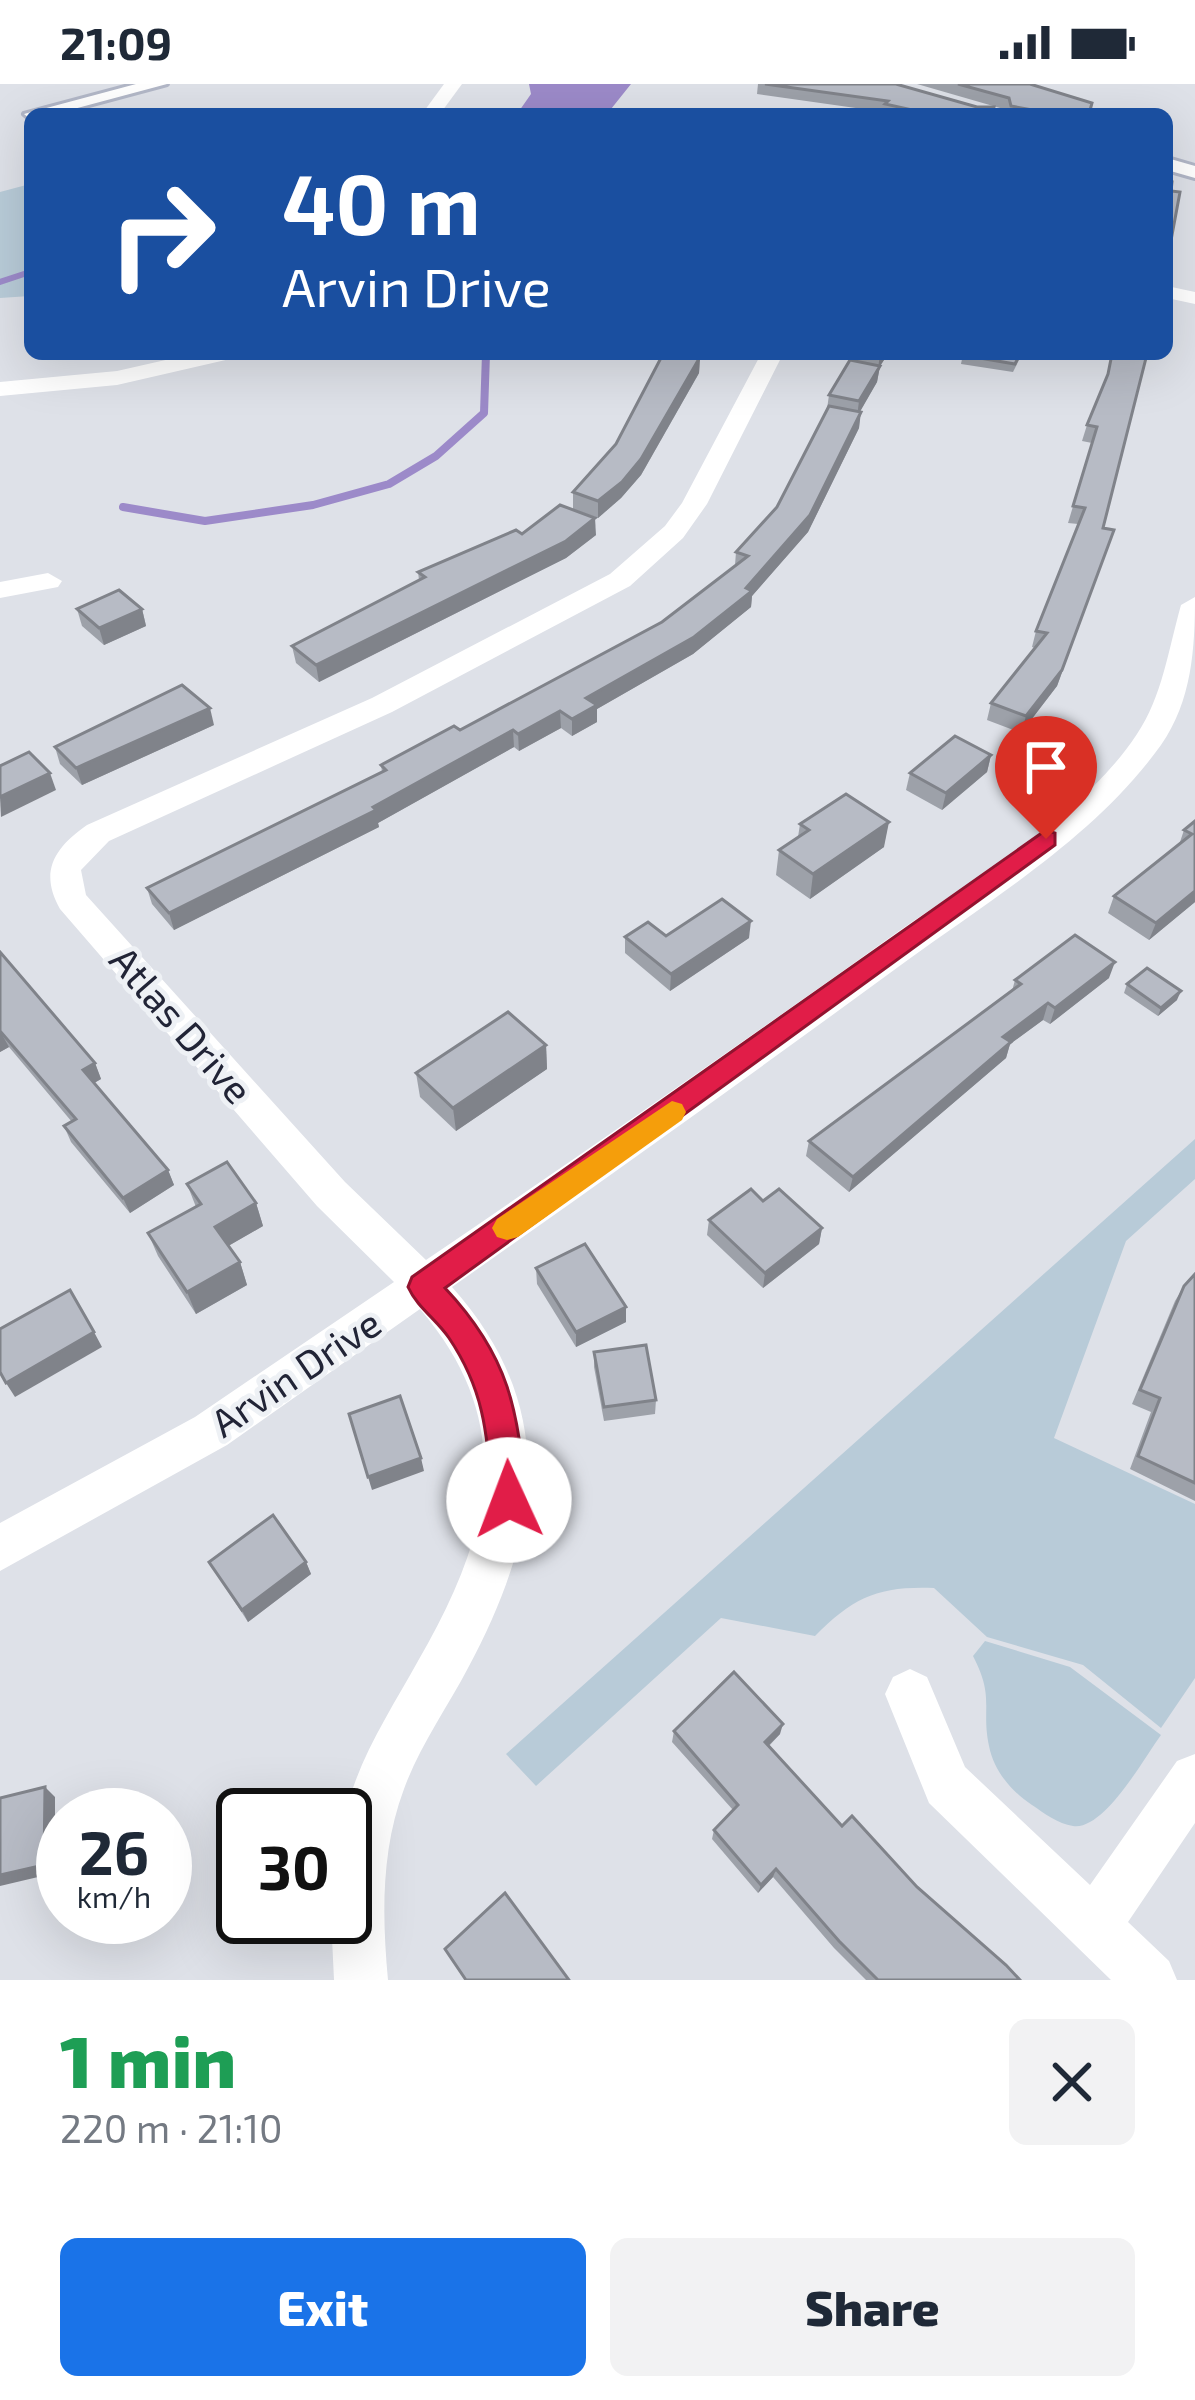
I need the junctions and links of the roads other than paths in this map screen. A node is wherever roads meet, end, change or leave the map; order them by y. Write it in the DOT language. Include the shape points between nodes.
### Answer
graph roads {
  1 [pos="158,84"];
  2 [pos="59,108"];
  3 [pos="198,360"];
  4 [pos="769,360"];
  5 [pos="0,389"];
  6 [pos="47,581"];
  7 [pos="0,590"];
  8 [pos="1195,605"];
  9 [pos="423,1287"];
  10 [pos="0,1548"];
  11 [pos="910,1694"];
  12 [pos="1195,1778"];
  13 [pos="1093,1928"];
  14 [pos="361,1980"];
  15 [pos="1150,1980"];
  1 -- 2 [label="street"];
  3 -- 5 [label="street" via="138,375"];
  4 -- 9 [label="street, Atlas Drive" via="694,505 620,580 382,705 98,833 65,863 62,884 72,901 333,1197"];
  6 -- 7 [label="street"];
  8 -- 9 [label="street, Arvin Drive" via="1150,739 1096,801"];
  9 -- 10 [label="street, Arvin Drive" via="211,1431"];
  9 -- 14 [label="street, Atlas Drive" via="482,1362 502,1415 509,1500 473,1608 386,1771 366,1834 356,1905"];
  11 -- 13 [label="street" via="947,1785"];
  12 -- 13 [label="street"];
  13 -- 15 [label="street"];
}
